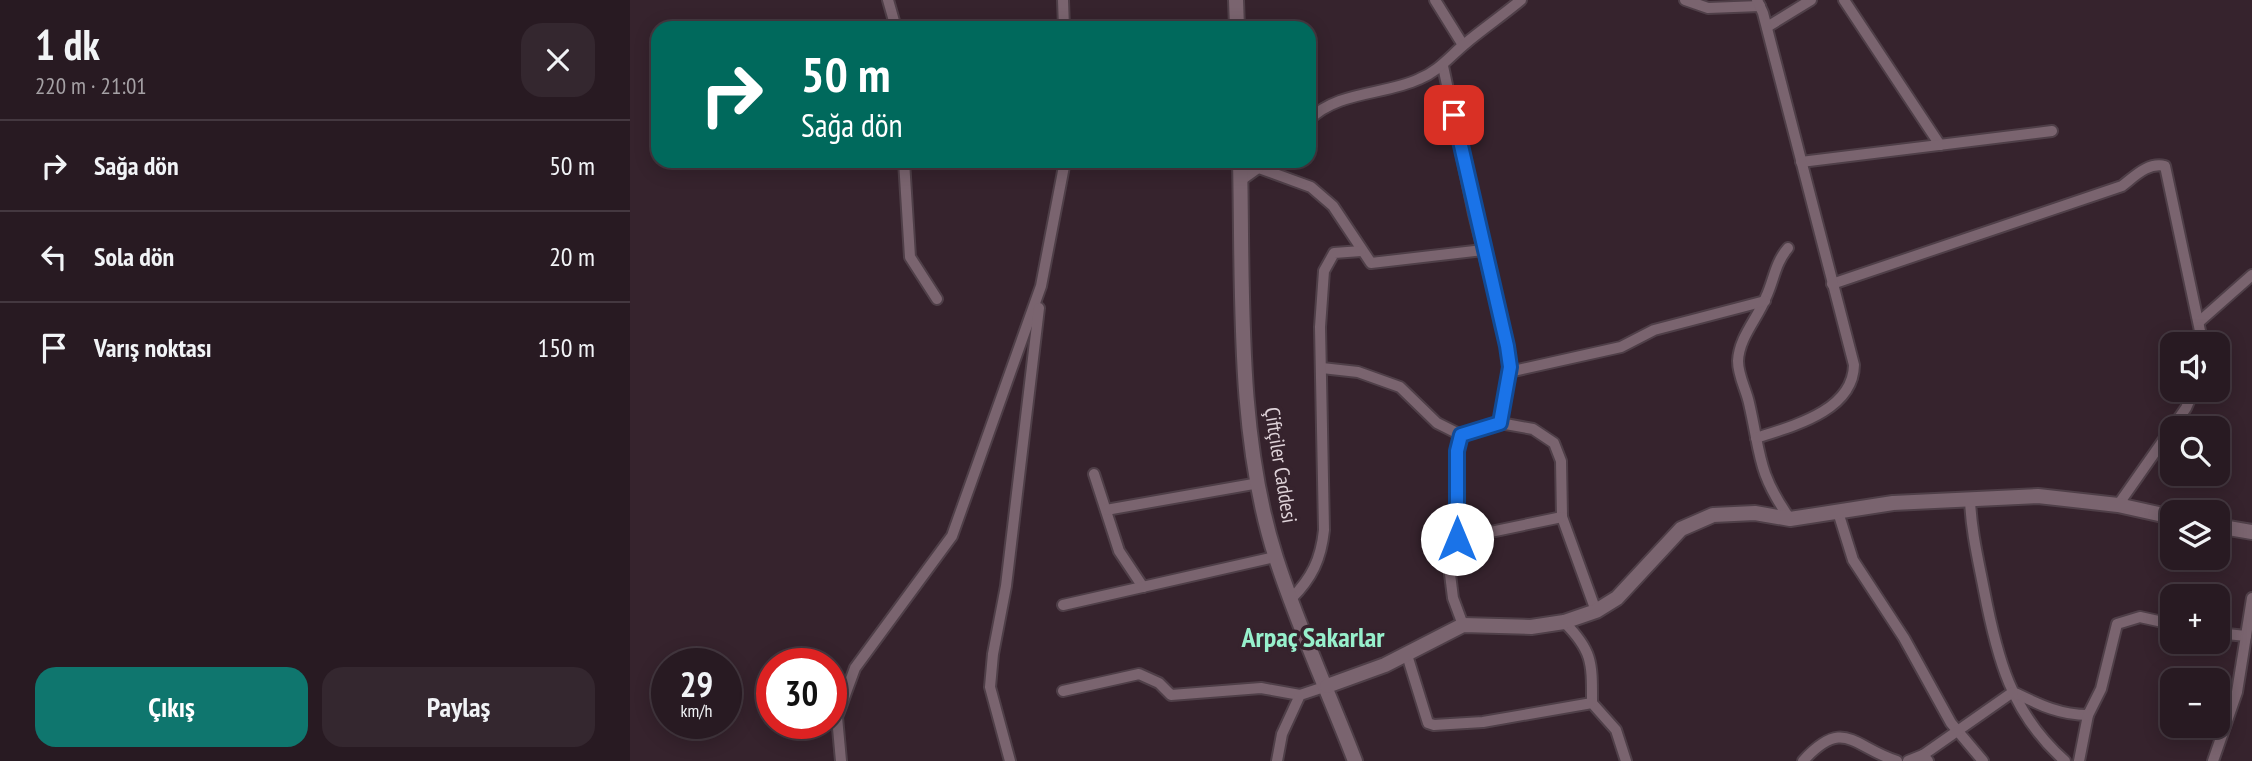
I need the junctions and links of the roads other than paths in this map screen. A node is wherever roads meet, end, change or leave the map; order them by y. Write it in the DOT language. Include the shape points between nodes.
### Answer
graph roads {
  1 [pos="888,0"];
  2 [pos="1063,0"];
  3 [pos="1236,0"];
  4 [pos="1435,0"];
  5 [pos="1521,0"];
  6 [pos="1685,0"];
  7 [pos="1811,0"];
  8 [pos="1844,0"];
  9 [pos="1758,3"];
  10 [pos="894,21"];
  11 [pos="1064,21"];
  12 [pos="1237,21"];
  13 [pos="1767,27"];
  14 [pos="1463,46"];
  15 [pos="1443,66"];
  16 [pos="1316,116"];
  17 [pos="2052,131"];
  18 [pos="1940,145"];
  19 [pos="1801,162"];
  20 [pos="904,168"];
  21 [pos="1064,168"];
  22 [pos="1240,168"];
  23 [pos="1258,168"];
  24 [pos="1271,168"];
  25 [pos="1240,181"];
  26 [pos="1788,248"];
  27 [pos="1483,250"];
  28 [pos="1361,251"];
  29 [pos="2252,275"];
  30 [pos="1832,284"];
  31 [pos="1041,286"];
  32 [pos="937,299"];
  33 [pos="1765,301"];
  34 [pos="2200,321"];
  35 [pos="2201,332"];
  36 [pos="1322,368"];
  37 [pos="1509,372"];
  38 [pos="2189,402"];
  39 [pos="1500,423"];
  40 [pos="1461,435"];
  41 [pos="1756,438"];
  42 [pos="1094,474"];
  43 [pos="1259,483"];
  44 [pos="1970,499"];
  45 [pos="2118,505"];
  46 [pos="1106,510"];
  47 [pos="1838,512"];
  48 [pos="2160,514"];
  49 [pos="1562,517"];
  50 [pos="1790,519"];
  51 [pos="2230,528"];
  52 [pos="2252,532"];
  53 [pos="1457,539"];
  54 [pos="1275,557"];
  55 [pos="1143,587"];
  56 [pos="2252,598"];
  57 [pos="1292,599"];
  58 [pos="1063,605"];
  59 [pos="1595,611"];
  60 [pos="2160,621"];
  61 [pos="1564,622"];
  62 [pos="2250,622"];
  63 [pos="1463,625"];
  64 [pos="2230,634"];
  65 [pos="2246,636"];
  66 [pos="1407,655"];
  67 [pos="1327,686"];
  68 [pos="1063,691"];
  69 [pos="2013,692"];
  70 [pos="1300,695"];
  71 [pos="1592,703"];
  72 [pos="2088,715"];
  73 [pos="1958,731"];
  74 [pos="1926,758"];
  75 [pos="841,761"];
  76 [pos="1010,761"];
  77 [pos="1277,761"];
  78 [pos="1355,761"];
  79 [pos="1626,761"];
  80 [pos="1803,761"];
  81 [pos="1897,761"];
  82 [pos="1908,761"];
  83 [pos="1983,761"];
  84 [pos="2065,761"];
  85 [pos="2079,761"];
  86 [pos="2213,761"];
  1 -- 10 [label="street"];
  2 -- 11 [label="street"];
  3 -- 12 [label="street"];
  4 -- 14 [label="street"];
  5 -- 14 [label="street"];
  6 -- 9 [label="street" via="1707,8"];
  7 -- 13 [label="street"];
  8 -- 18 [label="street"];
  9 -- 13 [label="street"];
  13 -- 19 [label="street"];
  14 -- 15 [label="street"];
  15 -- 16 [label="street" via="1419,80 1331,106"];
  15 -- 27 [label="street"];
  17 -- 18 [label="street"];
  18 -- 19 [label="street"];
  19 -- 30 [label="street"];
  20 -- 32 [label="street" via="910,257"];
  21 -- 31 [label="street"];
  22 -- 25 [label="street, Çiftçiler Caddesi"];
  23 -- 25 [label="street"];
  24 -- 28 [label="street" via="1311,187 1333,206"];
  25 -- 43 [label="street, Çiftçiler Caddesi" via="1246,366"];
  26 -- 33 [label="street"];
  27 -- 28 [label="street" via="1371,264"];
  27 -- 37 [label="street" via="1504,330"];
  28 -- 36 [label="street" via="1334,253 1324,271"];
  29 -- 34 [label="street"];
  30 -- 34 [label="street" via="2122,186 2157,164 2165,166"];
  30 -- 41 [label="street" via="1854,365 1850,387 1819,414"];
  31 -- 75 [label="street" via="952,536 855,668 837,717"];
  31 -- 76 [label="street" via="990,687"];
  33 -- 37 [label="street" via="1654,330 1621,346"];
  33 -- 41 [label="street" via="1738,359"];
  34 -- 35 [label="street"];
  36 -- 40 [label="street" via="1358,372 1400,387 1437,423"];
  36 -- 57 [label="street" via="1321,553 1309,581"];
  37 -- 39 [label="street"];
  38 -- 45 [label="street"];
  39 -- 40 [label="street"];
  39 -- 49 [label="street" via="1533,429 1554,443 1561,461"];
  40 -- 53 [label="street"];
  41 -- 50 [label="street" via="1765,477"];
  42 -- 46 [label="street"];
  43 -- 46 [label="street"];
  43 -- 54 [label="street, Çiftçiler Caddesi"];
  44 -- 45 [label="street" via="2038,496"];
  44 -- 47 [label="street" via="1893,503"];
  44 -- 69 [label="street" via="1970,525 1995,649"];
  45 -- 48 [label="street"];
  46 -- 55 [label="street" via="1119,551"];
  47 -- 50 [label="street"];
  47 -- 73 [label="street" via="1853,560"];
  49 -- 53 [label="street"];
  49 -- 59 [label="street"];
  50 -- 59 [label="street" via="1732,513 1695,521 1681,529 1617,598"];
  51 -- 52 [label="street"];
  53 -- 63 [label="street" via="1450,574"];
  54 -- 55 [label="street"];
  54 -- 57 [label="street, Çiftçiler Caddesi"];
  55 -- 58 [label="street"];
  56 -- 62 [label="street"];
  57 -- 67 [label="street, Çiftçiler Caddesi"];
  59 -- 61 [label="street"];
  60 -- 72 [label="street" via="2140,617 2117,624 2101,689"];
  61 -- 63 [label="street"];
  61 -- 71 [label="street" via="1588,650"];
  62 -- 65 [label="street"];
  63 -- 66 [label="street"];
  64 -- 65 [label="street"];
  65 -- 86 [label="street" via="2237,692"];
  66 -- 67 [label="street"];
  66 -- 71 [label="street" via="1425,718 1434,725 1483,722"];
  67 -- 70 [label="street"];
  67 -- 78 [label="street, Çiftçiler Caddesi"];
  68 -- 70 [label="street" via="1139,674 1171,695 1261,688"];
  69 -- 72 [label="street" via="2049,710"];
  69 -- 73 [label="street"];
  69 -- 84 [label="street" via="2027,721"];
  70 -- 77 [label="street" via="1282,734"];
  71 -- 79 [label="street" via="1616,730"];
  72 -- 85 [label="street"];
  73 -- 74 [label="street"];
  73 -- 83 [label="street"];
  74 -- 82 [label="street"];
  80 -- 81 [label="street" via="1827,739 1837,736 1859,741"];
}
